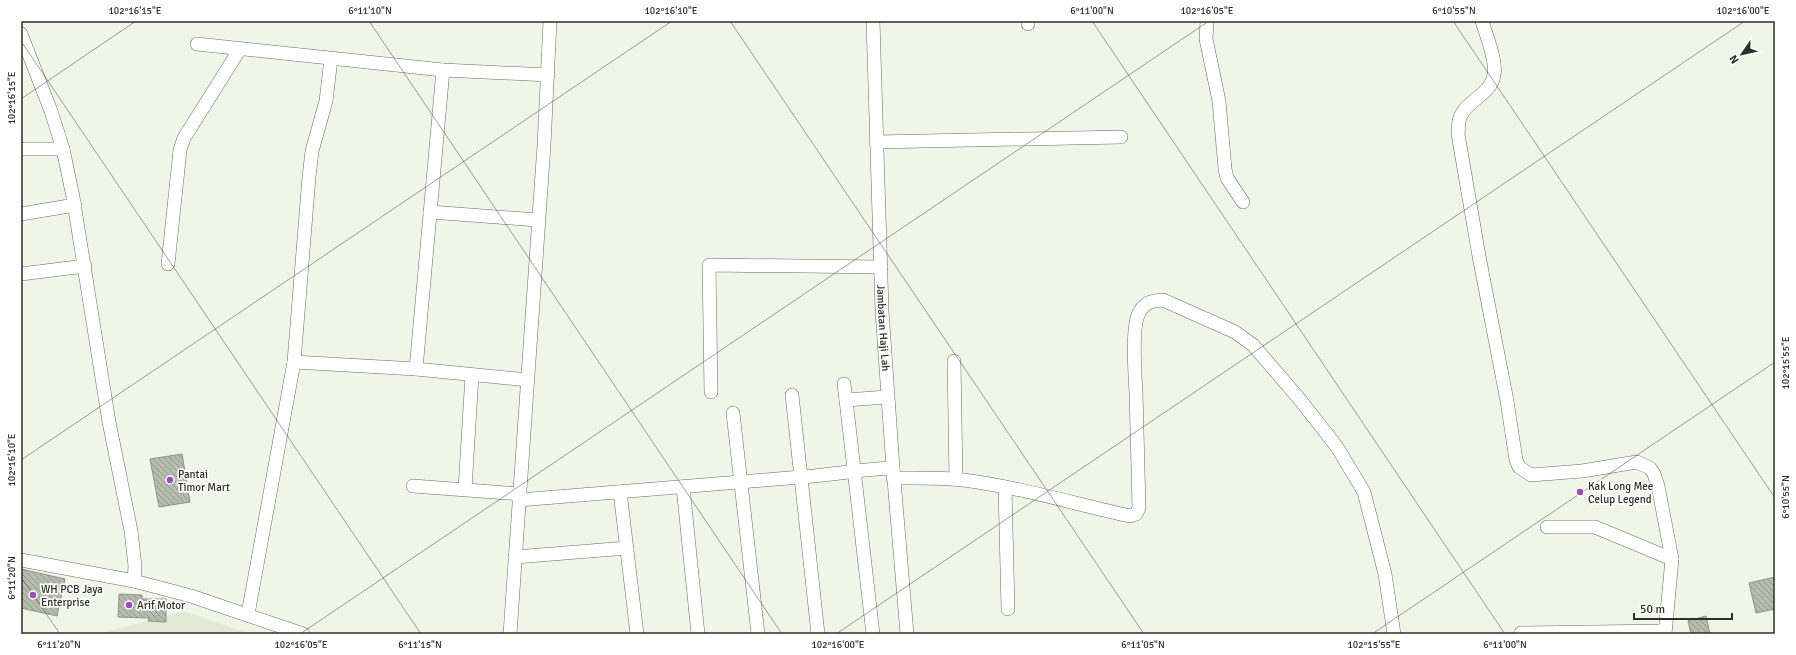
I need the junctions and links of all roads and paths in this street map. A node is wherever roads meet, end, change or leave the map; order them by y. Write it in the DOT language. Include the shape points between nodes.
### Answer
graph roads {
  1 [pos="550,21"];
  2 [pos="873,21"];
  3 [pos="1207,21"];
  4 [pos="1482,21"];
  5 [pos="21,34"];
  6 [pos="197,44"];
  7 [pos="240,49"];
  8 [pos="331,60"];
  9 [pos="443,70"];
  10 [pos="548,75"];
  11 [pos="1121,137"];
  12 [pos="876,142"];
  13 [pos="63,148"];
  14 [pos="21,149"];
  15 [pos="1243,202"];
  16 [pos="75,205"];
  17 [pos="430,212"];
  18 [pos="21,214"];
  19 [pos="538,220"];
  20 [pos="168,264"];
  21 [pos="85,266"];
  22 [pos="881,267"];
  23 [pos="21,274"];
  24 [pos="954,361"];
  25 [pos="294,362"];
  26 [pos="416,369"];
  27 [pos="472,375"];
  28 [pos="528,380"];
  29 [pos="844,384"];
  30 [pos="711,392"];
  31 [pos="792,395"];
  32 [pos="887,397"];
  33 [pos="846,400"];
  34 [pos="733,413"];
  35 [pos="853,471"];
  36 [pos="893,473"];
  37 [pos="801,478"];
  38 [pos="956,479"];
  39 [pos="742,482"];
  40 [pos="413,486"];
  41 [pos="683,487"];
  42 [pos="1005,487"];
  43 [pos="465,489"];
  44 [pos="620,492"];
  45 [pos="519,496"];
  46 [pos="1547,527"];
  47 [pos="627,548"];
  48 [pos="514,557"];
  49 [pos="1672,558"];
  50 [pos="21,560"];
  51 [pos="134,581"];
  52 [pos="1008,609"];
  53 [pos="248,614"];
  54 [pos="1521,633"];
  55 [pos="1665,633"];
  56 [pos="302,634"];
  57 [pos="510,634"];
  58 [pos="637,634"];
  59 [pos="698,634"];
  60 [pos="758,634"];
  61 [pos="818,634"];
  62 [pos="873,634"];
  63 [pos="907,634"];
  64 [pos="1394,634"];
  1 -- 10 [label="street"];
  2 -- 12 [label="street, Jambatan Haji Lah"];
  3 -- 15 [label="street" via="1206,40 1219,101 1225,169 1227,178"];
  4 -- 49 [label="street" via="1494,74 1487,90 1464,110 1459,120 1458,134 1516,460 1519,466 1531,475 1582,471 1637,462 1650,468 1658,486"];
  5 -- 13 [label="street"];
  6 -- 7 [label="street"];
  7 -- 8 [label="street"];
  7 -- 20 [label="street" via="184,138 180,150"];
  8 -- 9 [label="street"];
  8 -- 25 [label="street" via="326,101 312,151"];
  9 -- 10 [label="street"];
  9 -- 17 [label="street"];
  10 -- 19 [label="street"];
  11 -- 12 [label="street"];
  12 -- 22 [label="street, Jambatan Haji Lah"];
  13 -- 14 [label="street"];
  13 -- 16 [label="street"];
  16 -- 18 [label="street"];
  16 -- 21 [label="street"];
  17 -- 19 [label="street"];
  17 -- 26 [label="street"];
  19 -- 28 [label="street"];
  21 -- 23 [label="street"];
  21 -- 51 [label="street" via="109,422 131,531"];
  22 -- 30 [label="street" via="709,265"];
  22 -- 32 [label="street, Jambatan Haji Lah"];
  24 -- 38 [label="street"];
  25 -- 26 [label="street"];
  25 -- 53 [label="street"];
  26 -- 27 [label="street"];
  27 -- 28 [label="street"];
  27 -- 43 [label="street"];
  28 -- 45 [label="street"];
  29 -- 33 [label="street"];
  31 -- 37 [label="street"];
  32 -- 33 [label="street"];
  32 -- 36 [label="street, Jambatan Haji Lah"];
  33 -- 35 [label="street"];
  34 -- 39 [label="street"];
  35 -- 36 [label="street"];
  35 -- 37 [label="street"];
  35 -- 62 [label="street"];
  36 -- 38 [label="street"];
  36 -- 63 [label="street, Jambatan Haji Lah"];
  37 -- 39 [label="street"];
  37 -- 61 [label="street"];
  38 -- 42 [label="street"];
  39 -- 41 [label="street"];
  39 -- 60 [label="street"];
  40 -- 43 [label="street"];
  41 -- 44 [label="street"];
  41 -- 59 [label="street"];
  42 -- 52 [label="street"];
  42 -- 64 [label="street" via="1130,516 1136,514 1136,325 1139,312 1146,303 1163,300 1235,332 1252,345 1338,446 1364,492 1385,574"];
  43 -- 45 [label="street"];
  44 -- 45 [label="street"];
  44 -- 47 [label="street"];
  45 -- 48 [label="street"];
  46 -- 49 [label="street" via="1595,527"];
  47 -- 48 [label="street"];
  47 -- 58 [label="street"];
  48 -- 57 [label="street"];
  49 -- 55 [label="street"];
  50 -- 51 [label="street"];
  51 -- 53 [label="street"];
  53 -- 56 [label="street"];
  54 -- 55 [label="street"];
}
